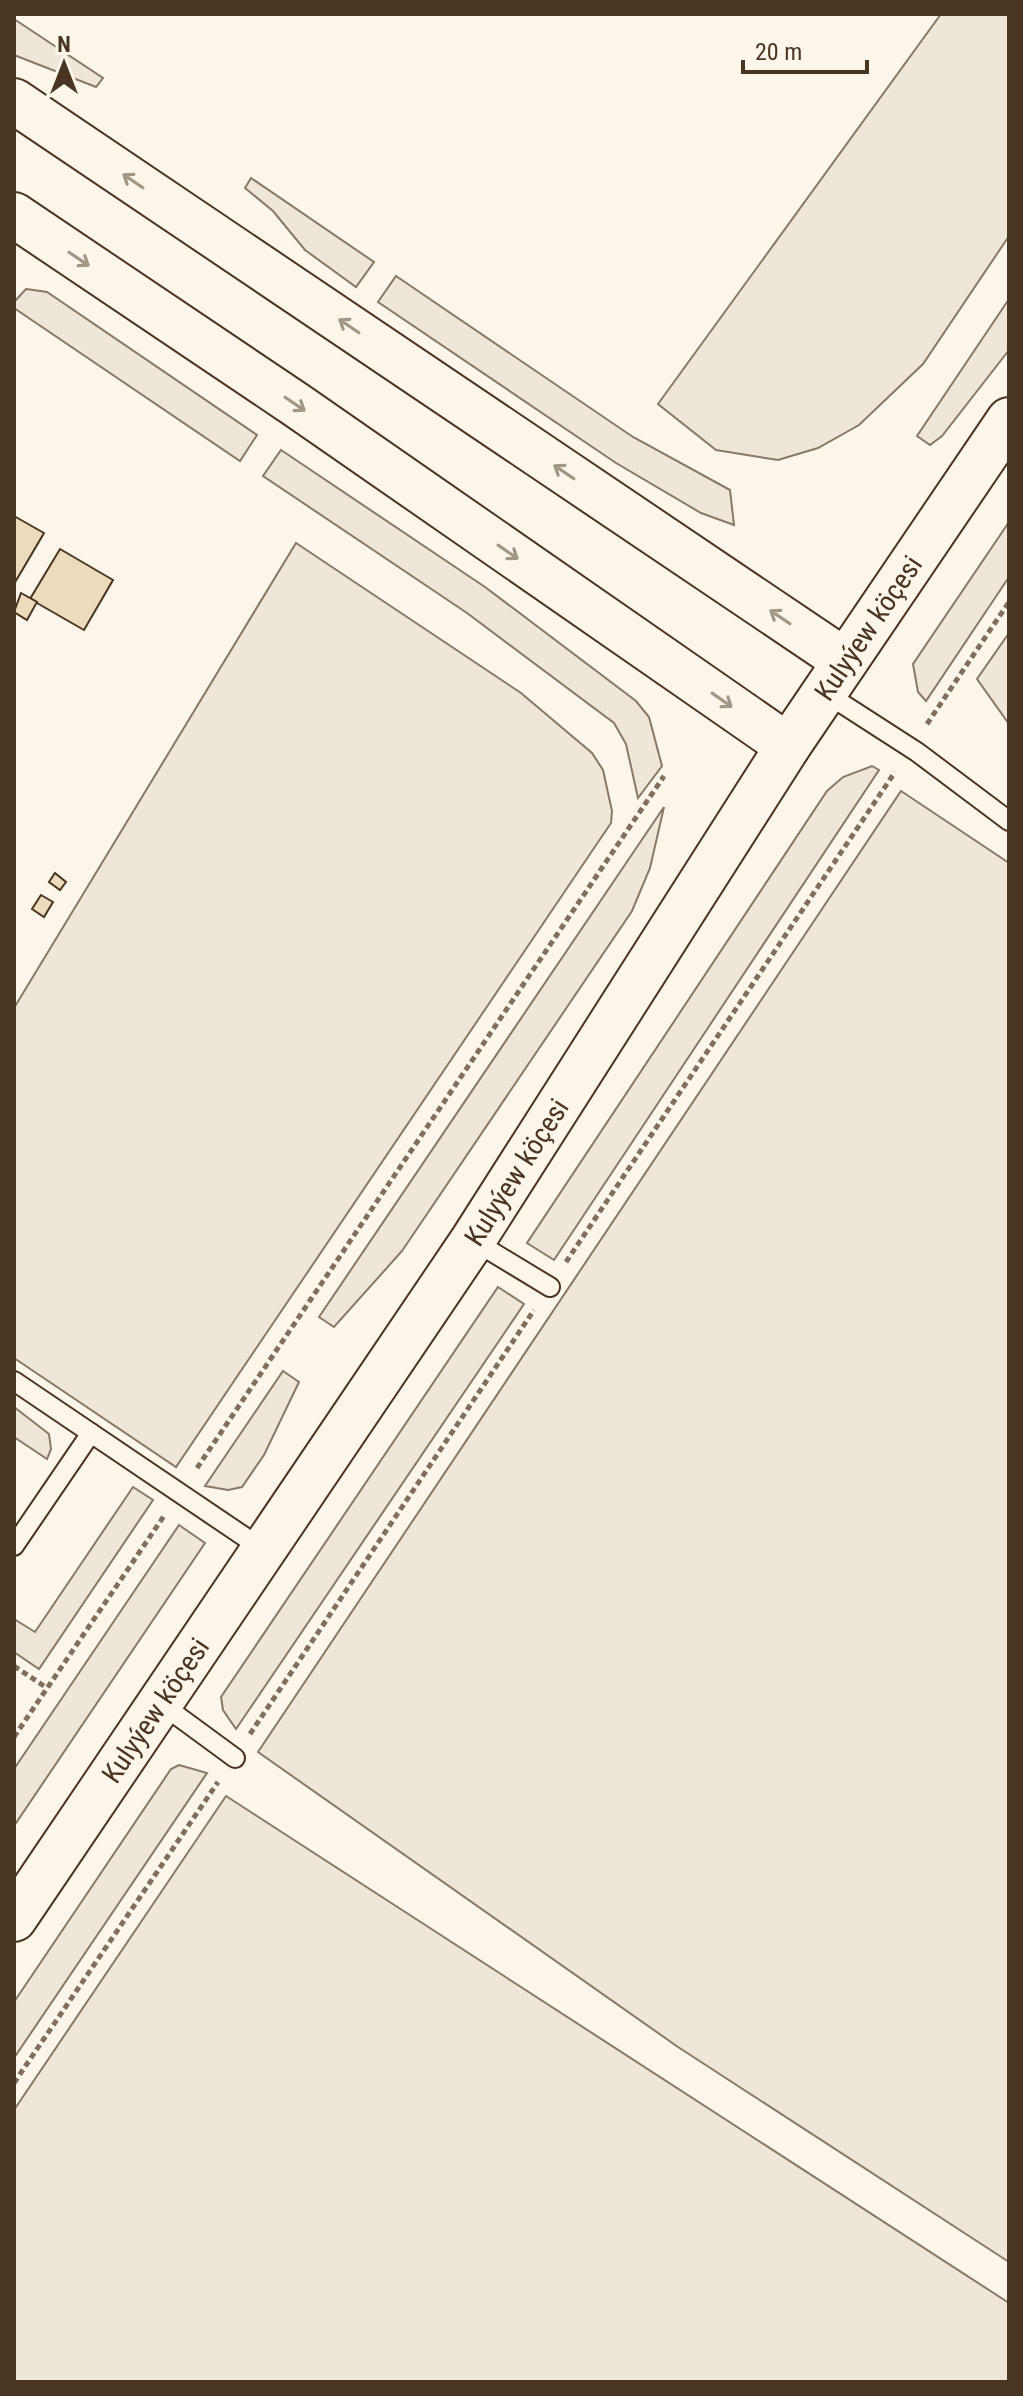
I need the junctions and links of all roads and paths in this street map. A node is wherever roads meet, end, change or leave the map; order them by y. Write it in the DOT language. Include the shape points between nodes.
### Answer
graph roads {
  1 [pos="14,101"];
  2 [pos="14,215"];
  3 [pos="1009,420"];
  4 [pos="1009,602"];
  5 [pos="834,677"];
  6 [pos="938,708"];
  7 [pos="788,746"];
  8 [pos="664,776"];
  9 [pos="889,782"];
  10 [pos="1009,821"];
  11 [pos="473,1240"];
  12 [pos="550,1287"];
  13 [pos="14,1381"];
  14 [pos="91,1433"];
  15 [pos="191,1477"];
  16 [pos="166,1513"];
  17 [pos="14,1546"];
  18 [pos="264,1550"];
  19 [pos="14,1666"];
  20 [pos="47,1688"];
  21 [pos="160,1703"];
  22 [pos="14,1737"];
  23 [pos="235,1758"];
  24 [pos="14,1919"];
  25 [pos="14,2083"];
  5 -- 1 [label="street, one-way"];
  2 -- 7 [label="street, one-way"];
  3 -- 5 [label="street, Kulyýew köçesi"];
  4 -- 6 [label="path"];
  5 -- 7 [label="street, Kulyýew köçesi"];
  5 -- 10 [label="lane" via="917,752"];
  7 -- 11 [label="street, Kulyýew köçesi"];
  8 -- 15 [label="path"];
  9 -- 12 [label="path"];
  11 -- 12 [label="lane"];
  11 -- 18 [label="street, Kulyýew köçesi"];
  12 -- 23 [label="path"];
  13 -- 14 [label="lane"];
  14 -- 17 [label="lane"];
  14 -- 18 [label="lane"];
  16 -- 20 [label="path"];
  18 -- 21 [label="street, Kulyýew köçesi"];
  19 -- 20 [label="path"];
  20 -- 22 [label="path"];
  21 -- 23 [label="lane"];
  21 -- 24 [label="street, Kulyýew köçesi"];
  23 -- 25 [label="path"];
}
